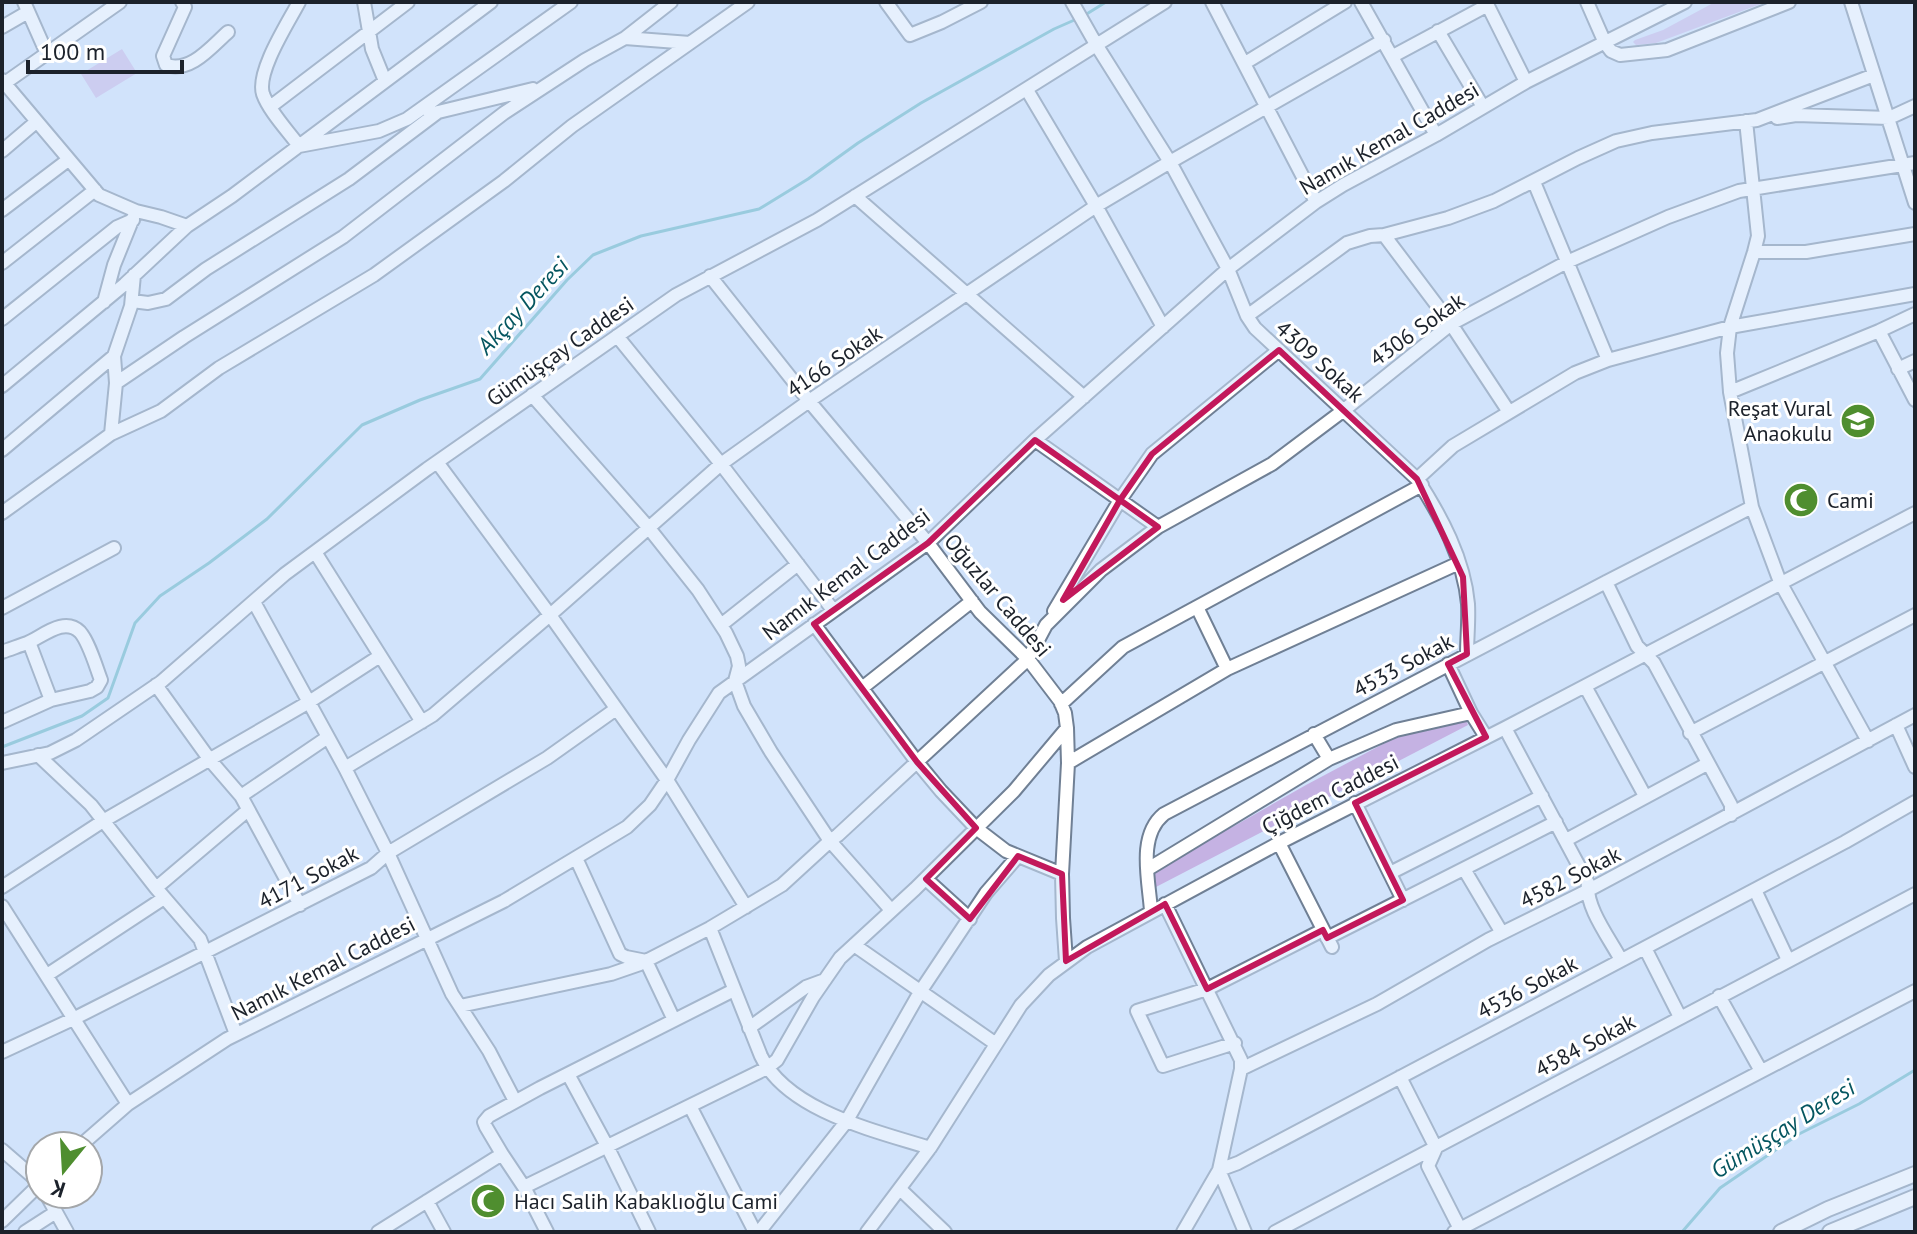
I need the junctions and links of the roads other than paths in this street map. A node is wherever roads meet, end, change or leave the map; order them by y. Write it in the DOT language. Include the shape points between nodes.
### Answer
graph roads {
  1 [pos="299,2"];
  2 [pos="364,2"];
  3 [pos="408,2"];
  4 [pos="491,2"];
  5 [pos="571,2"];
  6 [pos="671,2"];
  7 [pos="748,2"];
  8 [pos="886,2"];
  9 [pos="981,2"];
  10 [pos="1165,2"];
  11 [pos="1212,2"];
  12 [pos="1345,2"];
  13 [pos="1361,2"];
  14 [pos="1587,2"];
  15 [pos="1685,2"];
  16 [pos="1789,2"];
  17 [pos="1851,2"];
  18 [pos="186,4"];
  19 [pos="1487,4"];
  20 [pos="112,5"];
  21 [pos="1076,5"];
  22 [pos="26,7"];
  23 [pos="2,27"];
  24 [pos="370,30"];
  25 [pos="1438,31"];
  26 [pos="228,32"];
  27 [pos="625,38"];
  28 [pos="1384,40"];
  29 [pos="690,43"];
  30 [pos="1605,43"];
  31 [pos="1097,46"];
  32 [pos="47,54"];
  33 [pos="1393,56"];
  34 [pos="1245,63"];
  35 [pos="1874,75"];
  36 [pos="385,81"];
  37 [pos="1526,82"];
  38 [pos="3,83"];
  39 [pos="544,87"];
  40 [pos="1027,90"];
  41 [pos="1915,106"];
  42 [pos="270,107"];
  43 [pos="1267,107"];
  44 [pos="1483,107"];
  45 [pos="438,112"];
  46 [pos="1889,118"];
  47 [pos="407,119"];
  48 [pos="1752,121"];
  49 [pos="36,122"];
  50 [pos="1436,135"];
  51 [pos="299,146"];
  52 [pos="2,151"];
  53 [pos="68,160"];
  54 [pos="1170,162"];
  55 [pos="1910,164"];
  56 [pos="1534,182"];
  57 [pos="1753,188"];
  58 [pos="95,190"];
  59 [pos="855,196"];
  60 [pos="1316,202"];
  61 [pos="1915,203"];
  62 [pos="1096,206"];
  63 [pos="2,210"];
  64 [pos="135,215"];
  65 [pos="187,226"];
  66 [pos="1915,234"];
  67 [pos="1384,235"];
  68 [pos="1754,252"];
  69 [pos="1567,262"];
  70 [pos="2,263"];
  71 [pos="1228,269"];
  72 [pos="134,275"];
  73 [pos="710,276"];
  74 [pos="967,294"];
  75 [pos="1915,294"];
  76 [pos="132,301"];
  77 [pos="104,302"];
  78 [pos="1915,314"];
  79 [pos="1247,316"];
  80 [pos="2,319"];
  81 [pos="1451,324"];
  82 [pos="1163,327"];
  83 [pos="1730,327"];
  84 [pos="1879,331"];
  85 [pos="617,336"];
  86 [pos="1279,350"];
  87 [pos="114,356"];
  88 [pos="1608,360"];
  89 [pos="1915,361"];
  90 [pos="1898,369"];
  91 [pos="116,383"];
  92 [pos="2,386"];
  93 [pos="1730,392"];
  94 [pos="532,395"];
  95 [pos="1084,397"];
  96 [pos="1915,400"];
  97 [pos="809,401"];
  98 [pos="1344,410"];
  99 [pos="1509,412"];
  100 [pos="111,434"];
  101 [pos="1035,440"];
  102 [pos="2,450"];
  103 [pos="437,462"];
  104 [pos="721,464"];
  105 [pos="1420,482"];
  106 [pos="1120,500"];
  107 [pos="1752,507"];
  108 [pos="2,513"];
  109 [pos="1915,513"];
  110 [pos="648,527"];
  111 [pos="1158,527"];
  112 [pos="928,543"];
  113 [pos="114,548"];
  114 [pos="315,552"];
  115 [pos="1459,563"];
  116 [pos="798,564"];
  117 [pos="1606,582"];
  118 [pos="1780,582"];
  119 [pos="972,601"];
  120 [pos="254,602"];
  121 [pos="1197,607"];
  122 [pos="2,608"];
  123 [pos="833,610"];
  124 [pos="550,615"];
  125 [pos="1915,615"];
  126 [pos="814,624"];
  127 [pos="721,625"];
  128 [pos="1046,625"];
  129 [pos="29,642"];
  130 [pos="2,652"];
  131 [pos="1467,654"];
  132 [pos="1645,655"];
  133 [pos="380,656"];
  134 [pos="1028,659"];
  135 [pos="1823,662"];
  136 [pos="1448,664"];
  137 [pos="1227,669"];
  138 [pos="735,681"];
  139 [pos="156,685"];
  140 [pos="1585,686"];
  141 [pos="862,688"];
  142 [pos="51,700"];
  143 [pos="309,702"];
  144 [pos="1061,704"];
  145 [pos="616,709"];
  146 [pos="1471,713"];
  147 [pos="1915,715"];
  148 [pos="2,722"];
  149 [pos="422,722"];
  150 [pos="1896,725"];
  151 [pos="1067,728"];
  152 [pos="1505,728"];
  153 [pos="1690,733"];
  154 [pos="1314,734"];
  155 [pos="328,737"];
  156 [pos="1486,737"];
  157 [pos="1868,741"];
  158 [pos="38,755"];
  159 [pos="1329,759"];
  160 [pos="210,760"];
  161 [pos="917,762"];
  162 [pos="2,763"];
  163 [pos="1068,763"];
  164 [pos="1707,764"];
  165 [pos="1915,767"];
  166 [pos="345,768"];
  167 [pos="667,780"];
  168 [pos="241,796"];
  169 [pos="1542,796"];
  170 [pos="1645,796"];
  171 [pos="1915,802"];
  172 [pos="1355,803"];
  173 [pos="248,810"];
  174 [pos="1731,815"];
  175 [pos="103,821"];
  176 [pos="1556,822"];
  177 [pos="976,828"];
  178 [pos="1566,840"];
  179 [pos="830,841"];
  180 [pos="1279,843"];
  181 [pos="388,853"];
  182 [pos="1018,856"];
  183 [pos="576,858"];
  184 [pos="1148,869"];
  185 [pos="1464,869"];
  186 [pos="1390,873"];
  187 [pos="1062,874"];
  188 [pos="926,879"];
  189 [pos="2,887"];
  190 [pos="1755,890"];
  191 [pos="1587,891"];
  192 [pos="160,893"];
  193 [pos="1915,894"];
  194 [pos="1403,900"];
  195 [pos="1165,904"];
  196 [pos="300,905"];
  197 [pos="2,906"];
  198 [pos="746,907"];
  199 [pos="891,910"];
  200 [pos="1151,911"];
  201 [pos="970,919"];
  202 [pos="710,928"];
  203 [pos="1502,933"];
  204 [pos="1327,938"];
  205 [pos="426,939"];
  206 [pos="854,945"];
  207 [pos="1645,948"];
  208 [pos="205,953"];
  209 [pos="1621,960"];
  210 [pos="1788,960"];
  211 [pos="646,961"];
  212 [pos="1066,961"];
  213 [pos="47,975"];
  214 [pos="825,980"];
  215 [pos="1207,989"];
  216 [pos="734,990"];
  217 [pos="1915,991"];
  218 [pos="920,992"];
  219 [pos="1719,996"];
  220 [pos="460,1006"];
  221 [pos="1680,1017"];
  222 [pos="73,1019"];
  223 [pos="674,1020"];
  224 [pos="749,1028"];
  225 [pos="236,1034"];
  226 [pos="1235,1043"];
  227 [pos="996,1044"];
  228 [pos="2,1052"];
  229 [pos="767,1068"];
  230 [pos="1241,1069"];
  231 [pos="1761,1071"];
  232 [pos="568,1074"];
  233 [pos="1400,1077"];
  234 [pos="515,1101"];
  235 [pos="128,1104"];
  236 [pos="690,1106"];
  237 [pos="846,1122"];
  238 [pos="98,1130"];
  239 [pos="607,1146"];
  240 [pos="930,1148"];
  241 [pos="1436,1148"];
  242 [pos="2,1150"];
  243 [pos="502,1154"];
  244 [pos="24,1170"];
  245 [pos="1219,1170"];
  246 [pos="1915,1174"];
  247 [pos="524,1187"];
  248 [pos="900,1189"];
  249 [pos="1915,1197"];
  250 [pos="24,1200"];
  251 [pos="427,1201"];
  252 [pos="56,1212"];
  253 [pos="1862,1218"];
  254 [pos="2,1221"];
  255 [pos="940,1230"];
  256 [pos="1457,1230"];
  257 [pos="25,1232"];
  258 [pos="67,1232"];
  259 [pos="378,1232"];
  260 [pos="444,1232"];
  261 [pos="547,1232"];
  262 [pos="649,1232"];
  263 [pos="757,1232"];
  264 [pos="867,1232"];
  265 [pos="1183,1232"];
  266 [pos="1245,1232"];
  267 [pos="1275,1232"];
  268 [pos="1781,1232"];
  269 [pos="1830,1232"];
  270 [pos="1868,1232"];
  1 -- 42 [label="street" via="262,80"];
  2 -- 24 [label="street"];
  3 -- 24 [label="street"];
  4 -- 36 [label="street"];
  5 -- 47 [label="street"];
  6 -- 27 [label="street"];
  7 -- 29 [label="street"];
  8 -- 9 [label="street" via="910,35"];
  10 -- 31 [label="street, Gümüşçay Caddesi"];
  11 -- 34 [label="street"];
  12 -- 34 [label="street"];
  13 -- 28 [label="street"];
  14 -- 30 [label="street"];
  15 -- 30 [label="street, Namık Kemal Caddesi"];
  16 -- 30 [label="street" via="1667,50 1620,55"];
  17 -- 35 [label="street"];
  18 -- 26 [label="street" via="163,56 166,65 177,68 193,62"];
  19 -- 25 [label="street"];
  19 -- 37 [label="street"];
  20 -- 32 [label="street"];
  21 -- 31 [label="street, 4309 Sokak"];
  22 -- 23 [label="street"];
  22 -- 32 [label="street"];
  24 -- 36 [label="street"];
  24 -- 42 [label="street"];
  25 -- 33 [label="street"];
  25 -- 44 [label="street"];
  27 -- 29 [label="street"];
  27 -- 39 [label="street"];
  28 -- 33 [label="street"];
  28 -- 43 [label="street, 4166 Sokak"];
  29 -- 100 [label="street" via="374,275 219,368 161,411"];
  30 -- 37 [label="street, Namık Kemal Caddesi"];
  31 -- 40 [label="street, Gümüşçay Caddesi"];
  31 -- 54 [label="street, 4309 Sokak"];
  32 -- 38 [label="street"];
  33 -- 50 [label="street"];
  34 -- 43 [label="street"];
  35 -- 46 [label="street"];
  35 -- 48 [label="street"];
  36 -- 51 [label="street"];
  37 -- 44 [label="street, Namık Kemal Caddesi"];
  38 -- 49 [label="street"];
  39 -- 45 [label="street"];
  39 -- 91 [label="street" via="343,237"];
  40 -- 59 [label="street, Gümüşçay Caddesi"];
  40 -- 62 [label="street"];
  41 -- 46 [label="street"];
  42 -- 51 [label="street"];
  43 -- 54 [label="street, 4166 Sokak"];
  43 -- 60 [label="street"];
  44 -- 50 [label="street, Namık Kemal Caddesi"];
  45 -- 47 [label="street"];
  45 -- 76 [label="street" via="349,179 166,299"];
  46 -- 48 [label="street" via="1796,115"];
  46 -- 55 [label="street"];
  47 -- 51 [label="street" via="379,131"];
  48 -- 56 [label="street" via="1616,141"];
  48 -- 57 [label="street"];
  49 -- 52 [label="street"];
  49 -- 53 [label="street"];
  50 -- 60 [label="street, Namık Kemal Caddesi"];
  51 -- 65 [label="street"];
  53 -- 58 [label="street"];
  53 -- 63 [label="street"];
  54 -- 62 [label="street, 4166 Sokak"];
  54 -- 71 [label="street, 4309 Sokak"];
  55 -- 57 [label="street, 4306 Sokak"];
  55 -- 61 [label="street"];
  56 -- 67 [label="street" via="1448,218"];
  56 -- 69 [label="street"];
  57 -- 68 [label="street" via="1758,236"];
  57 -- 69 [label="street, 4306 Sokak" via="1668,217"];
  58 -- 64 [label="street"];
  58 -- 70 [label="street"];
  59 -- 73 [label="street, Gümüşçay Caddesi"];
  59 -- 74 [label="street"];
  60 -- 71 [label="street, Namık Kemal Caddesi"];
  62 -- 74 [label="street, 4166 Sokak"];
  62 -- 82 [label="street"];
  64 -- 65 [label="street"];
  64 -- 77 [label="street"];
  64 -- 80 [label="street"];
  65 -- 72 [label="street"];
  66 -- 68 [label="street" via="1806,252"];
  67 -- 79 [label="street" via="1347,243"];
  67 -- 81 [label="street"];
  68 -- 83 [label="street"];
  69 -- 81 [label="street, 4306 Sokak"];
  69 -- 88 [label="street"];
  71 -- 79 [label="street, 4309 Sokak"];
  71 -- 82 [label="street, Namık Kemal Caddesi"];
  72 -- 76 [label="street"];
  72 -- 77 [label="street"];
  73 -- 85 [label="street, Gümüşçay Caddesi"];
  73 -- 97 [label="street, Oğuzlar Caddesi"];
  74 -- 95 [label="street"];
  74 -- 97 [label="street, 4166 Sokak"];
  75 -- 83 [label="street"];
  76 -- 87 [label="street"];
  77 -- 92 [label="street"];
  78 -- 84 [label="street"];
  79 -- 86 [label="street, 4309 Sokak"];
  81 -- 98 [label="street, 4306 Sokak"];
  81 -- 99 [label="street"];
  82 -- 95 [label="street, Namık Kemal Caddesi"];
  83 -- 88 [label="street"];
  83 -- 93 [label="street"];
  84 -- 90 [label="street"];
  84 -- 93 [label="street"];
  85 -- 94 [label="street, Gümüşçay Caddesi"];
  85 -- 104 [label="street"];
  86 -- 98 [label="street, 4309 Sokak"];
  86 -- 106 [label="street" via="1152,454"];
  87 -- 91 [label="street"];
  87 -- 102 [label="street"];
  88 -- 99 [label="street"];
  89 -- 90 [label="street"];
  90 -- 96 [label="street"];
  91 -- 100 [label="street"];
  93 -- 107 [label="street"];
  94 -- 103 [label="street, Gümüşçay Caddesi"];
  94 -- 110 [label="street"];
  95 -- 101 [label="street, Namık Kemal Caddesi"];
  97 -- 104 [label="street, 4166 Sokak"];
  97 -- 112 [label="street, Oğuzlar Caddesi"];
  98 -- 105 [label="street, 4309 Sokak"];
  98 -- 111 [label="street, 4306 Sokak" via="1272,464"];
  99 -- 105 [label="street" via="1453,446"];
  100 -- 108 [label="street"];
  101 -- 106 [label="street"];
  101 -- 112 [label="street, Namık Kemal Caddesi"];
  103 -- 114 [label="street, Gümüşçay Caddesi"];
  103 -- 124 [label="street"];
  104 -- 110 [label="street, 4166 Sokak"];
  104 -- 116 [label="street"];
  105 -- 115 [label="street, 4309 Sokak"];
  105 -- 121 [label="street"];
  106 -- 111 [label="street"];
  106 -- 128 [label="street"];
  107 -- 117 [label="street, 4533 Sokak"];
  107 -- 118 [label="street"];
  109 -- 118 [label="street, Çiğdem Caddesi"];
  110 -- 124 [label="street, 4166 Sokak"];
  110 -- 127 [label="street"];
  111 -- 128 [label="street, 4306 Sokak" via="1101,570"];
  112 -- 119 [label="street, Oğuzlar Caddesi"];
  112 -- 123 [label="street, Namık Kemal Caddesi"];
  113 -- 122 [label="street"];
  114 -- 120 [label="street, Gümüşçay Caddesi"];
  114 -- 133 [label="street"];
  115 -- 131 [label="street, 4309 Sokak" via="1468,607"];
  115 -- 137 [label="street"];
  116 -- 123 [label="street"];
  116 -- 127 [label="street"];
  117 -- 131 [label="street, 4533 Sokak"];
  117 -- 132 [label="street"];
  118 -- 132 [label="street, Çiğdem Caddesi"];
  118 -- 135 [label="street"];
  119 -- 134 [label="street, Oğuzlar Caddesi"];
  119 -- 141 [label="street"];
  120 -- 139 [label="street, Gümüşçay Caddesi"];
  120 -- 143 [label="street"];
  121 -- 137 [label="street"];
  121 -- 144 [label="street" via="1123,647"];
  123 -- 126 [label="street, Namık Kemal Caddesi"];
  124 -- 145 [label="street"];
  124 -- 149 [label="street, 4166 Sokak"];
  125 -- 135 [label="street"];
  126 -- 138 [label="street, Namık Kemal Caddesi"];
  126 -- 141 [label="street"];
  127 -- 138 [label="street" via="737,656"];
  128 -- 134 [label="street"];
  129 -- 130 [label="street"];
  129 -- 142 [label="street"];
  129 -- 142 [label="street" via="52,629 79,630 101,680 90,691"];
  131 -- 136 [label="street, 4533 Sokak"];
  132 -- 140 [label="street, Çiğdem Caddesi"];
  132 -- 153 [label="street"];
  133 -- 143 [label="street"];
  133 -- 149 [label="street"];
  134 -- 144 [label="street, Oğuzlar Caddesi"];
  134 -- 161 [label="street"];
  135 -- 153 [label="street"];
  135 -- 157 [label="street"];
  136 -- 146 [label="street"];
  136 -- 154 [label="street, 4533 Sokak"];
  137 -- 163 [label="street"];
  138 -- 167 [label="street, Namık Kemal Caddesi" via="719,693"];
  138 -- 179 [label="street" via="771,752"];
  139 -- 158 [label="street, Gümüşçay Caddesi" via="76,740"];
  139 -- 160 [label="street"];
  140 -- 152 [label="street, Çiğdem Caddesi"];
  140 -- 170 [label="street"];
  141 -- 161 [label="street"];
  142 -- 148 [label="street"];
  143 -- 155 [label="street"];
  143 -- 160 [label="street"];
  144 -- 151 [label="street, Oğuzlar Caddesi"];
  145 -- 167 [label="street"];
  145 -- 181 [label="street, 4171 Sokak" via="547,758"];
  146 -- 156 [label="street"];
  146 -- 159 [label="street" via="1396,730"];
  147 -- 150 [label="street, 4582 Sokak"];
  149 -- 166 [label="street, 4166 Sokak"];
  150 -- 157 [label="street, 4582 Sokak"];
  150 -- 165 [label="street"];
  151 -- 163 [label="street, Oğuzlar Caddesi"];
  151 -- 177 [label="street"];
  152 -- 156 [label="street, Çiğdem Caddesi"];
  152 -- 169 [label="street"];
  153 -- 164 [label="street"];
  154 -- 159 [label="street"];
  154 -- 184 [label="street, 4533 Sokak" via="1164,814 1148,839"];
  155 -- 166 [label="street"];
  155 -- 168 [label="street"];
  156 -- 172 [label="street, Çiğdem Caddesi"];
  157 -- 174 [label="street, 4582 Sokak"];
  158 -- 162 [label="street, Gümüşçay Caddesi"];
  158 -- 175 [label="street"];
  159 -- 184 [label="street"];
  160 -- 168 [label="street"];
  160 -- 175 [label="street"];
  161 -- 177 [label="street"];
  161 -- 179 [label="street"];
  163 -- 187 [label="street, Oğuzlar Caddesi"];
  164 -- 170 [label="street"];
  164 -- 174 [label="street" via="1731,805"];
  166 -- 181 [label="street"];
  167 -- 183 [label="street, Namık Kemal Caddesi" via="638,817"];
  167 -- 198 [label="street"];
  168 -- 173 [label="street"];
  169 -- 176 [label="street"];
  169 -- 186 [label="street"];
  170 -- 178 [label="street"];
  171 -- 190 [label="street, 4536 Sokak"];
  172 -- 180 [label="street, Çiğdem Caddesi"];
  172 -- 186 [label="street"];
  173 -- 192 [label="street"];
  173 -- 196 [label="street"];
  174 -- 191 [label="street, 4582 Sokak"];
  175 -- 189 [label="street"];
  175 -- 192 [label="street"];
  176 -- 178 [label="street"];
  176 -- 185 [label="street"];
  177 -- 182 [label="street"];
  177 -- 188 [label="street"];
  178 -- 191 [label="street"];
  179 -- 198 [label="street" via="782,885"];
  179 -- 199 [label="street"];
  180 -- 195 [label="street, Çiğdem Caddesi"];
  180 -- 204 [label="street"];
  181 -- 196 [label="street, 4171 Sokak" via="371,868"];
  181 -- 205 [label="street"];
  182 -- 187 [label="street"];
  182 -- 201 [label="street"];
  183 -- 205 [label="street, Namık Kemal Caddesi"];
  183 -- 211 [label="street" via="620,954"];
  184 -- 200 [label="street, 4533 Sokak"];
  185 -- 194 [label="street"];
  185 -- 203 [label="street"];
  186 -- 194 [label="street"];
  187 -- 212 [label="street, Oğuzlar Caddesi"];
  188 -- 199 [label="street"];
  188 -- 201 [label="street"];
  190 -- 207 [label="street, 4536 Sokak"];
  190 -- 210 [label="street"];
  191 -- 203 [label="street, 4582 Sokak"];
  191 -- 209 [label="street"];
  192 -- 208 [label="street" via="200,939"];
  192 -- 213 [label="street"];
  193 -- 210 [label="street, 4584 Sokak"];
  194 -- 204 [label="street"];
  195 -- 200 [label="street, Çiğdem Caddesi"];
  195 -- 215 [label="street"];
  196 -- 208 [label="street, 4171 Sokak"];
  197 -- 213 [label="street"];
  198 -- 202 [label="street"];
  199 -- 206 [label="street"];
  200 -- 212 [label="street, Çiğdem Caddesi"];
  201 -- 218 [label="street"];
  202 -- 211 [label="street"];
  202 -- 216 [label="street"];
  203 -- 230 [label="street, 4582 Sokak" via="1377,1004"];
  204 -- 215 [label="street"];
  205 -- 220 [label="street"];
  205 -- 225 [label="street, Namık Kemal Caddesi"];
  206 -- 214 [label="street"];
  206 -- 218 [label="street"];
  207 -- 209 [label="street, 4536 Sokak"];
  207 -- 221 [label="street"];
  208 -- 222 [label="street, 4171 Sokak"];
  208 -- 225 [label="street"];
  209 -- 233 [label="street, 4536 Sokak"];
  210 -- 219 [label="street, 4584 Sokak"];
  211 -- 220 [label="street" via="611,974"];
  211 -- 223 [label="street"];
  212 -- 227 [label="street, Çiğdem Caddesi" via="1021,1005"];
  213 -- 222 [label="street"];
  214 -- 224 [label="street" via="806,987"];
  214 -- 229 [label="street"];
  215 -- 226 [label="street"];
  215 -- 226 [label="street" via="1137,1011 1163,1066"];
  216 -- 223 [label="street"];
  216 -- 224 [label="street"];
  217 -- 231 [label="street"];
  218 -- 227 [label="street"];
  218 -- 237 [label="street"];
  219 -- 221 [label="street, 4584 Sokak"];
  219 -- 231 [label="street"];
  220 -- 234 [label="street"];
  221 -- 241 [label="street, 4584 Sokak"];
  222 -- 228 [label="street, 4171 Sokak"];
  222 -- 235 [label="street"];
  223 -- 232 [label="street"];
  224 -- 229 [label="street"];
  225 -- 235 [label="street, Namık Kemal Caddesi"];
  226 -- 230 [label="street"];
  227 -- 240 [label="street, Çiğdem Caddesi"];
  229 -- 236 [label="street"];
  229 -- 237 [label="street" via="791,1091"];
  230 -- 245 [label="street"];
  231 -- 256 [label="street"];
  232 -- 234 [label="street"];
  232 -- 239 [label="street"];
  233 -- 241 [label="street"];
  233 -- 245 [label="street, 4536 Sokak"];
  234 -- 243 [label="street" via="484,1122"];
  235 -- 238 [label="street, Namık Kemal Caddesi"];
  236 -- 239 [label="street"];
  236 -- 263 [label="street"];
  237 -- 240 [label="street"];
  237 -- 263 [label="street"];
  239 -- 247 [label="street"];
  239 -- 262 [label="street"];
  240 -- 248 [label="street, Çiğdem Caddesi"];
  241 -- 256 [label="street" via="1428,1166"];
  241 -- 267 [label="street, 4584 Sokak"];
  242 -- 244 [label="street"];
  243 -- 247 [label="street"];
  243 -- 251 [label="street"];
  245 -- 265 [label="street"];
  245 -- 266 [label="street"];
  246 -- 268 [label="main road"];
  247 -- 261 [label="street"];
  248 -- 255 [label="street"];
  248 -- 264 [label="street, Çiğdem Caddesi"];
  249 -- 253 [label="main road"];
  250 -- 254 [label="street"];
  251 -- 259 [label="street"];
  251 -- 260 [label="street"];
  252 -- 257 [label="street"];
  252 -- 258 [label="street"];
  253 -- 269 [label="main road"];
  253 -- 270 [label="street"];
}
